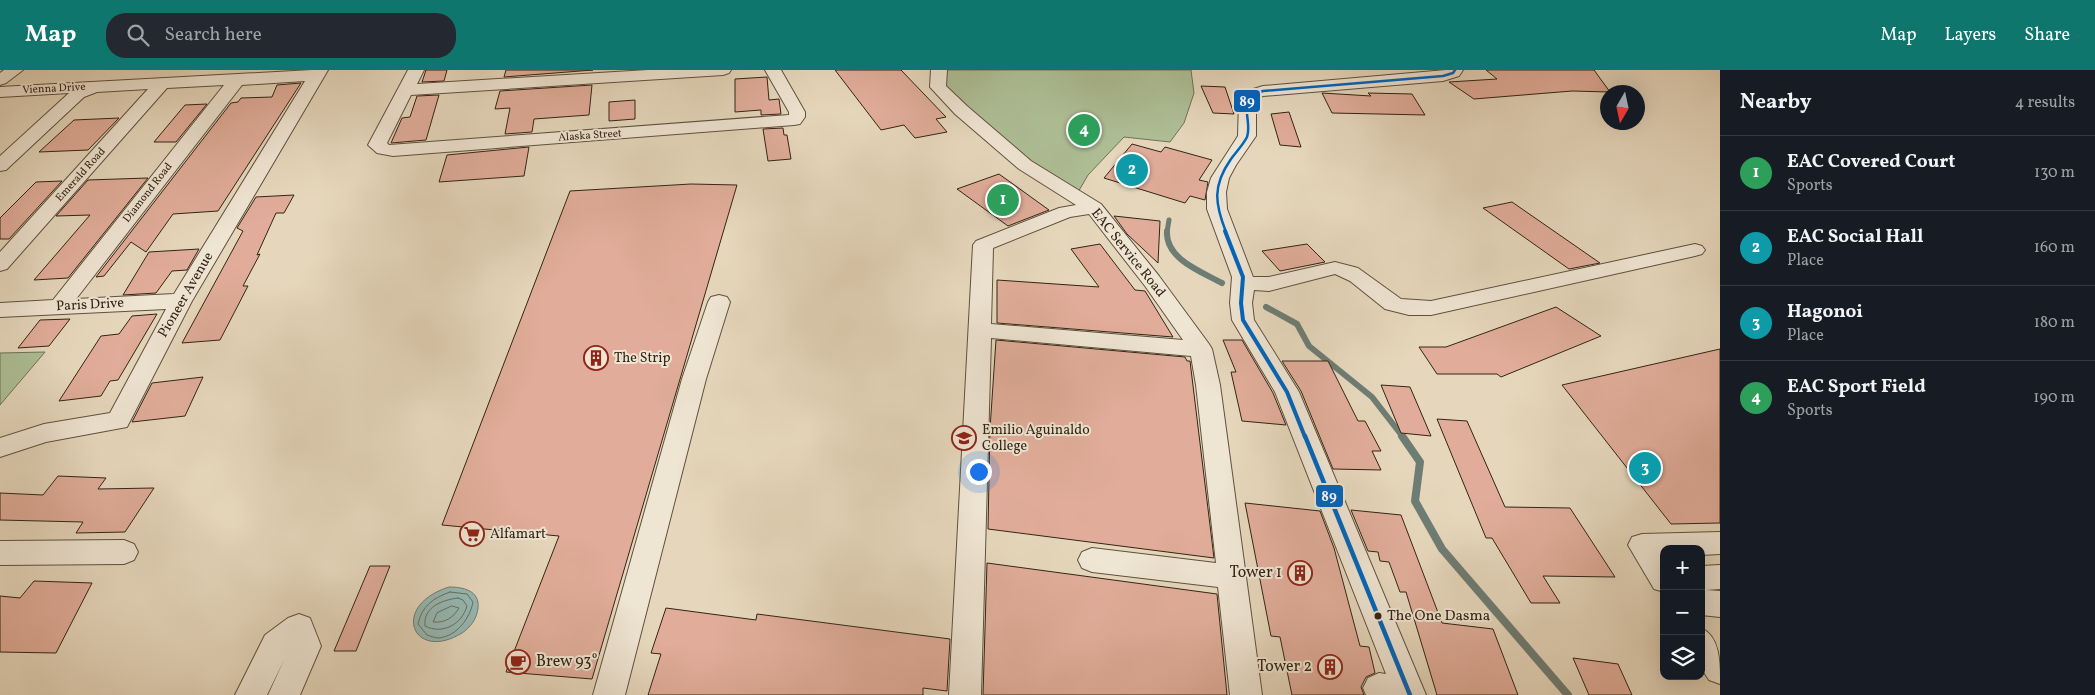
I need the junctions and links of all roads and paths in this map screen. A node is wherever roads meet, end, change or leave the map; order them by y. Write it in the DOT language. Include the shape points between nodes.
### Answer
graph roads {
  1 [pos="15,70"];
  2 [pos="130,70"];
  3 [pos="210,70"];
  4 [pos="416,70"];
  5 [pos="723,70"];
  6 [pos="774,70"];
  7 [pos="939,70"];
  8 [pos="1455,70"];
  9 [pos="318,73"];
  10 [pos="69,75"];
  11 [pos="0,80"];
  12 [pos="237,80"];
  13 [pos="196,82"];
  14 [pos="162,84"];
  15 [pos="98,87"];
  16 [pos="50,89"];
  17 [pos="406,90"];
  18 [pos="0,92"];
  19 [pos="0,166"];
  20 [pos="1094,208"];
  21 [pos="1695,250"];
  22 [pos="0,265"];
  23 [pos="1243,291"];
  24 [pos="181,301"];
  25 [pos="719,302"];
  26 [pos="59,307"];
  27 [pos="0,310"];
  28 [pos="980,330"];
  29 [pos="1201,349"];
  30 [pos="1,449"];
  31 [pos="1720,543"];
  32 [pos="124,552"];
  33 [pos="0,553"];
  34 [pos="1092,560"];
  35 [pos="1660,574"];
  36 [pos="1232,577"];
  37 [pos="1720,577"];
  38 [pos="1705,578"];
  39 [pos="1705,602"];
  40 [pos="1720,604"];
  41 [pos="1705,646"];
  42 [pos="1720,670"];
  43 [pos="1397,691"];
  44 [pos="251,695"];
  45 [pos="284,695"];
  46 [pos="609,695"];
  47 [pos="965,695"];
  48 [pos="1246,695"];
  1 -- 11 [label="street"];
  2 -- 15 [label="street"];
  3 -- 13 [label="street"];
  4 -- 17 [label="street"];
  5 -- 17 [label="street"];
  6 -- 17 [label="street, Alaska Street" via="797,112 797,117 788,121 384,150 377,145"];
  7 -- 20 [label="street, EAC Service Road" via="938,87 961,110 1025,165"];
  8 -- 23 [label="street" via="1443,76 1264,91 1249,98 1249,130 1219,177 1216,199"];
  9 -- 12 [label="street, Vienna Drive"];
  9 -- 24 [label="street, Pioneer Avenue"];
  10 -- 16 [label="street"];
  12 -- 13 [label="street, Vienna Drive"];
  12 -- 26 [label="street, Diamond Road"];
  13 -- 14 [label="street, Vienna Drive"];
  14 -- 15 [label="street, Vienna Drive"];
  14 -- 22 [label="street, Emerald Road"];
  15 -- 16 [label="street, Vienna Drive"];
  15 -- 19 [label="street" via="78,94"];
  16 -- 18 [label="street, Vienna Drive"];
  20 -- 28 [label="street" via="1066,212 983,245"];
  20 -- 29 [label="street, EAC Service Road"];
  21 -- 23 [label="street" via="1431,308 1412,309 1390,303 1353,273 1335,268"];
  23 -- 43 [label="street" via="1243,320 1287,392"];
  24 -- 26 [label="street, Paris Drive"];
  24 -- 30 [label="street, Pioneer Avenue" via="118,421 44,433"];
  25 -- 46 [label="street" via="694,379"];
  26 -- 27 [label="street, Paris Drive"];
  28 -- 29 [label="street"];
  28 -- 47 [label="street"];
  29 -- 36 [label="street"];
  31 -- 35 [label="street" via="1642,545"];
  32 -- 33 [label="street"];
  34 -- 36 [label="street"];
  36 -- 48 [label="street"];
  37 -- 38 [label="street"];
  39 -- 40 [label="street"];
  41 -- 42 [label="street"];
  44 -- 45 [label="street" via="276,645 299,628 306,646"];
}
